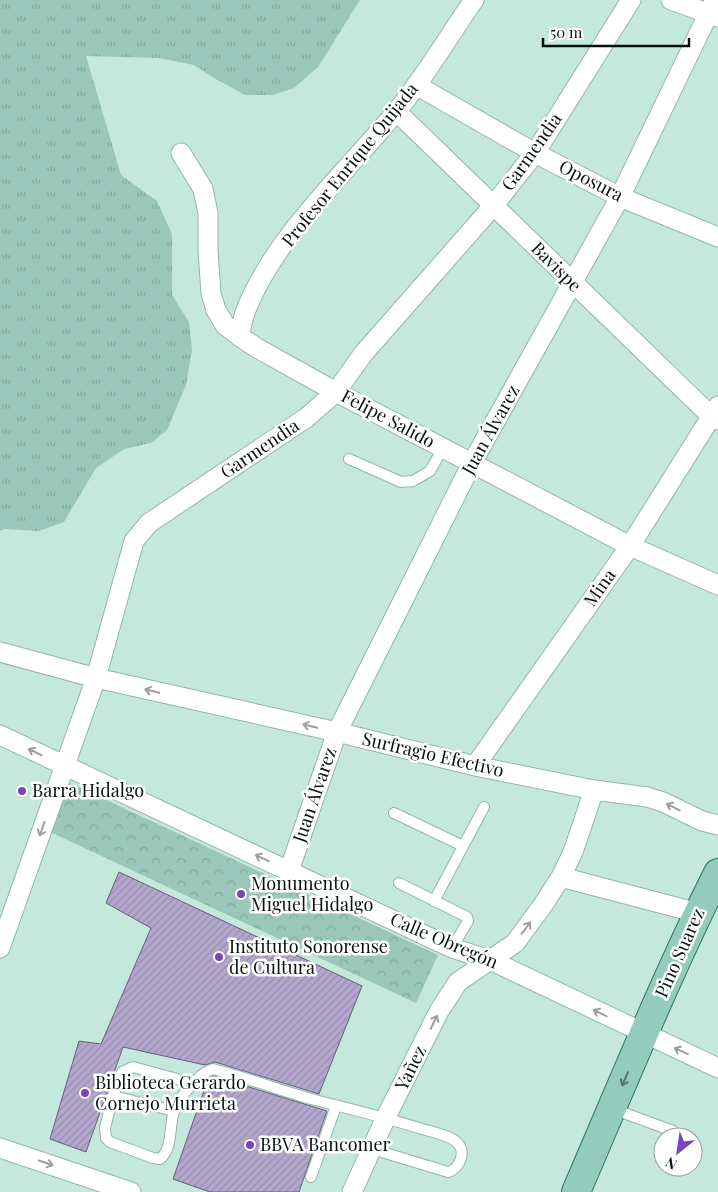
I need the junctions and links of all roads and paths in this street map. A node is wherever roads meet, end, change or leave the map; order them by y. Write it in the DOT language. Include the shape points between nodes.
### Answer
graph roads {
  1 [pos="474,0"];
  2 [pos="631,0"];
  3 [pos="671,0"];
  4 [pos="714,10"];
  5 [pos="416,85"];
  6 [pos="396,111"];
  7 [pos="535,152"];
  8 [pos="181,153"];
  9 [pos="620,197"];
  10 [pos="494,205"];
  11 [pos="718,237"];
  12 [pos="572,283"];
  13 [pos="239,336"];
  14 [pos="336,392"];
  15 [pos="716,414"];
  16 [pos="443,448"];
  17 [pos="350,459"];
  18 [pos="472,463"];
  19 [pos="630,546"];
  20 [pos="718,585"];
  21 [pos="0,652"];
  22 [pos="96,678"];
  23 [pos="337,732"];
  24 [pos="0,735"];
  25 [pos="64,766"];
  26 [pos="475,766"];
  27 [pos="594,790"];
  28 [pos="484,807"];
  29 [pos="394,813"];
  30 [pos="718,825"];
  31 [pos="463,846"];
  32 [pos="288,871"];
  33 [pos="718,873"];
  34 [pos="561,877"];
  35 [pos="399,883"];
  36 [pos="434,900"];
  37 [pos="698,913"];
  38 [pos="6,914"];
  39 [pos="0,948"];
  40 [pos="452,948"];
  41 [pos="490,960"];
  42 [pos="644,1034"];
  43 [pos="718,1068"];
  44 [pos="192,1083"];
  45 [pos="113,1096"];
  46 [pos="336,1106"];
  47 [pos="612,1108"];
  48 [pos="174,1111"];
  49 [pos="386,1117"];
  50 [pos="663,1127"];
  51 [pos="0,1148"];
  52 [pos="372,1149"];
  53 [pos="310,1177"];
  54 [pos="131,1192"];
  55 [pos="352,1192"];
  56 [pos="576,1192"];
  1 -- 5 [label="street, Profesor Enrique Quijada"];
  2 -- 7 [label="street, Garmendia"];
  3 -- 4 [label="street"];
  4 -- 9 [label="street, Juan Álvarez"];
  5 -- 6 [label="street, Profesor Enrique Quijada"];
  5 -- 7 [label="street, Oposura"];
  6 -- 10 [label="street, Bavispe"];
  6 -- 13 [label="street, Profesor Enrique Quijada" via="280,250 252,295"];
  7 -- 9 [label="street, Oposura"];
  7 -- 10 [label="street, Garmendia"];
  8 -- 13 [label="street, Felipe Salido" via="203,189 208,213 211,293 216,310 225,325"];
  9 -- 11 [label="street, Oposura"];
  9 -- 12 [label="street, Juan Álvarez"];
  10 -- 12 [label="street, Bavispe"];
  10 -- 14 [label="street, Garmendia" via="364,354"];
  12 -- 15 [label="street, Bavispe"];
  12 -- 18 [label="street, Juan Álvarez"];
  13 -- 14 [label="street, Felipe Salido"];
  14 -- 16 [label="street, Felipe Salido"];
  14 -- 22 [label="street, Garmendia" via="306,418 141,531 129,556"];
  15 -- 19 [label="street, Mina"];
  16 -- 17 [label="lane" via="430,471 413,481 401,482"];
  16 -- 18 [label="street, Felipe Salido"];
  18 -- 19 [label="street, Felipe Salido"];
  18 -- 23 [label="street, Juan Álvarez"];
  19 -- 20 [label="street, Felipe Salido"];
  19 -- 26 [label="street, Mina"];
  21 -- 22 [label="street, Surfragio Efectivo"];
  23 -- 22 [label="street, Surfragio Efectivo, one-way"];
  22 -- 25 [label="street, Garmendia"];
  23 -- 26 [label="street, Surfragio Efectivo"];
  23 -- 32 [label="street, Juan Álvarez"];
  25 -- 24 [label="street, Calle Obregón, one-way"];
  32 -- 25 [label="street, Calle Obregón, one-way"];
  25 -- 38 [label="street, Garmendia, one-way"];
  26 -- 27 [label="street, Surfragio Efectivo"];
  30 -- 27 [label="street, Surfragio Efectivo, one-way" via="647,797"];
  27 -- 34 [label="street, Yañez"];
  28 -- 31 [label="lane"];
  29 -- 31 [label="lane"];
  31 -- 36 [label="lane"];
  32 -- 40 [label="street, Calle Obregón"];
  33 -- 37 [label="main road, Pino Suarez"];
  34 -- 37 [label="street"];
  41 -- 34 [label="street, Yañez, one-way" via="515,943"];
  35 -- 36 [label="lane"];
  36 -- 40 [label="lane" via="467,917 468,922"];
  37 -- 42 [label="main road, Pino Suarez"];
  38 -- 39 [label="street, Garmendia"];
  40 -- 41 [label="street, Calle Obregón"];
  42 -- 41 [label="street, Calle Obregón, one-way"];
  49 -- 41 [label="street, Yañez, one-way" via="439,1011 458,982"];
  43 -- 42 [label="street, Calle Obregón, one-way"];
  42 -- 47 [label="main road, Pino Suarez, one-way"];
  44 -- 45 [label="lane" via="133,1067 122,1072"];
  44 -- 46 [label="lane" via="213,1070"];
  44 -- 48 [label="lane"];
  45 -- 48 [label="lane"];
  45 -- 48 [label="lane" via="105,1128 106,1138 153,1158 160,1159 166,1152"];
  46 -- 49 [label="lane"];
  46 -- 53 [label="lane"];
  47 -- 50 [label="lane"];
  47 -- 56 [label="main road, Pino Suarez"];
  49 -- 52 [label="street, Yañez"];
  49 -- 52 [label="lane" via="457,1142 462,1152 459,1166 448,1172 441,1171"];
  51 -- 54 [label="street, one-way"];
  52 -- 55 [label="street, Yañez"];
}
